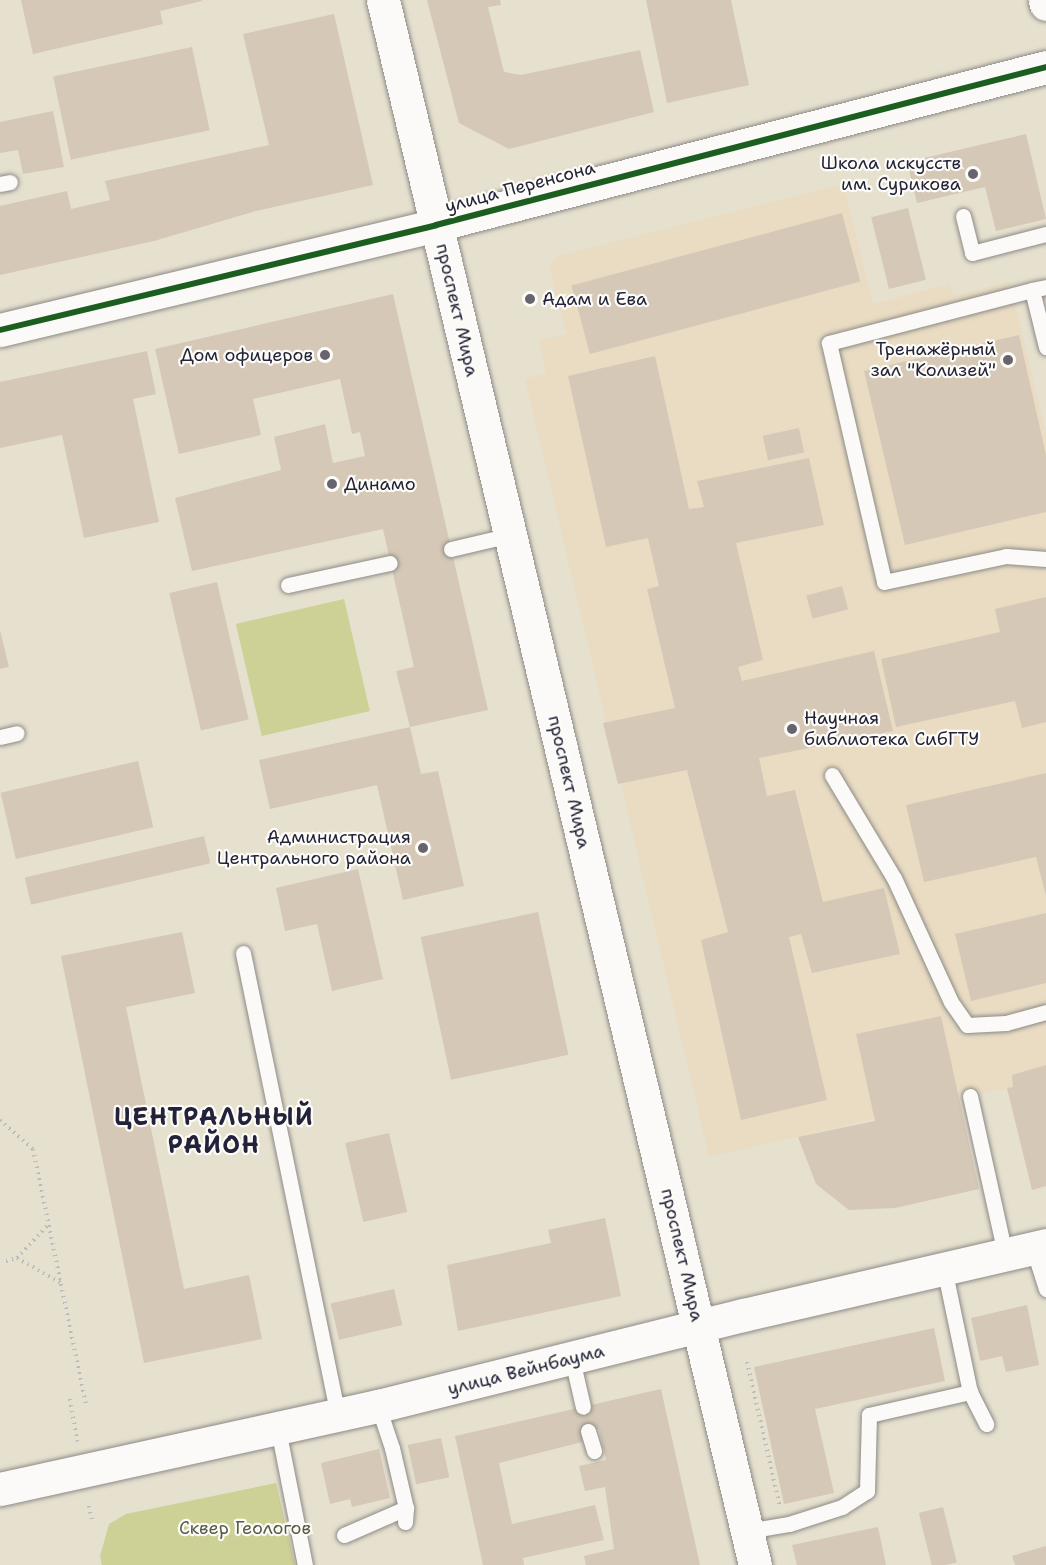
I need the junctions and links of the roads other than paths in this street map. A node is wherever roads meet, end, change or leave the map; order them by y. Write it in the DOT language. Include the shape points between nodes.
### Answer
graph roads {
  1 [pos="383,0"];
  2 [pos="1046,67"];
  3 [pos="963,216"];
  4 [pos="436,225"];
  5 [pos="1046,234"];
  6 [pos="1039,289"];
  7 [pos="0,330"];
  8 [pos="1046,347"];
  9 [pos="510,535"];
  10 [pos="451,549"];
  11 [pos="1046,559"];
  12 [pos="390,563"];
  13 [pos="288,585"];
  14 [pos="17,733"];
  15 [pos="0,737"];
  16 [pos="832,775"];
  17 [pos="243,953"];
  18 [pos="1046,1012"];
  19 [pos="970,1096"];
  20 [pos="1028,1249"];
  21 [pos="944,1268"];
  22 [pos="1046,1288"];
  23 [pos="699,1327"];
  24 [pos="572,1359"];
  25 [pos="970,1392"];
  26 [pos="378,1406"];
  27 [pos="583,1407"];
  28 [pos="338,1414"];
  29 [pos="986,1424"];
  30 [pos="278,1429"];
  31 [pos="588,1431"];
  32 [pos="594,1451"];
  33 [pos="1,1485"];
  34 [pos="747,1532"];
  35 [pos="344,1535"];
  36 [pos="305,1565"];
  37 [pos="755,1565"];
  1 -- 4 [label="main road, проспект Мира"];
  2 -- 4 [label="main road, улица Перенсона"];
  3 -- 5 [label="lane" via="972,254"];
  4 -- 7 [label="main road, улица Перенсона"];
  4 -- 9 [label="main road, проспект Мира"];
  6 -- 8 [label="lane"];
  6 -- 11 [label="lane" via="829,344 884,582 1006,556"];
  9 -- 10 [label="lane"];
  9 -- 23 [label="main road, проспект Мира"];
  12 -- 13 [label="lane"];
  14 -- 15 [label="lane"];
  16 -- 18 [label="lane" via="894,878 951,1002 967,1025 1006,1023"];
  17 -- 28 [label="lane"];
  19 -- 20 [label="lane"];
  20 -- 21 [label="main road, улица Вейнбаума"];
  20 -- 22 [label="lane"];
  21 -- 23 [label="main road, улица Вейнбаума"];
  21 -- 25 [label="lane"];
  23 -- 24 [label="main road, улица Вейнбаума"];
  23 -- 34 [label="main road, проспект Мира"];
  24 -- 26 [label="main road, улица Вейнбаума"];
  24 -- 27 [label="lane"];
  25 -- 29 [label="lane"];
  25 -- 34 [label="lane" via="869,1415 867,1491 842,1507"];
  26 -- 28 [label="main road, улица Вейнбаума"];
  26 -- 35 [label="lane" via="391,1442 405,1515"];
  28 -- 30 [label="main road, улица Вейнбаума"];
  30 -- 33 [label="main road, улица Вейнбаума"];
  30 -- 36 [label="lane"];
  31 -- 32 [label="lane"];
  34 -- 37 [label="main road, проспект Мира"];
}
